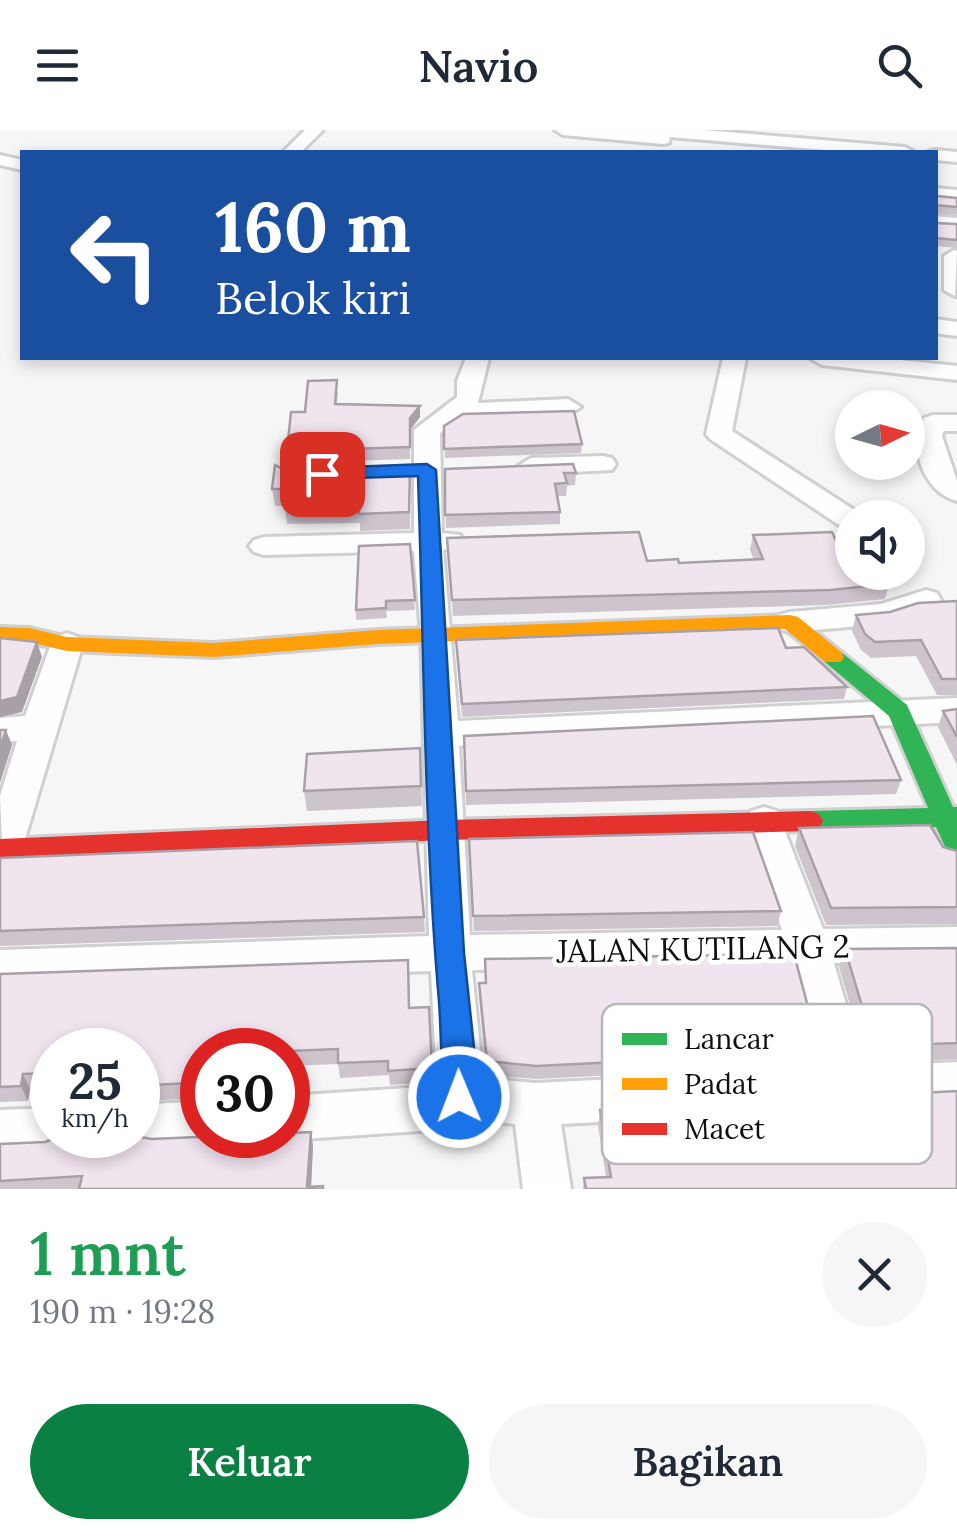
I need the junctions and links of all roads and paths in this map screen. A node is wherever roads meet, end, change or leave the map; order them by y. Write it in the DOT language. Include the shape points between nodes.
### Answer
graph roads {
  1 [pos="565,130"];
  2 [pos="644,130"];
  3 [pos="762,143"];
  4 [pos="805,150"];
  5 [pos="873,150"];
  6 [pos="949,256"];
  7 [pos="949,290"];
  8 [pos="476,360"];
  9 [pos="734,360"];
  10 [pos="836,360"];
  11 [pos="926,373"];
  12 [pos="957,374"];
  13 [pos="412,406"];
  14 [pos="568,407"];
  15 [pos="460,409"];
  16 [pos="945,423"];
  17 [pos="604,464"];
  18 [pos="506,467"];
  19 [pos="437,470"];
  20 [pos="392,471"];
  21 [pos="957,493"];
  22 [pos="835,509"];
  23 [pos="487,540"];
  24 [pos="428,542"];
  25 [pos="264,546"];
  26 [pos="926,600"];
  27 [pos="790,622"];
  28 [pos="0,634"];
  29 [pos="437,634"];
  30 [pos="67,644"];
  31 [pos="957,710"];
  32 [pos="898,711"];
  33 [pos="38,728"];
  34 [pos="0,730"];
  35 [pos="442,734"];
  36 [pos="950,817"];
  37 [pos="764,821"];
  38 [pos="444,830"];
  39 [pos="957,846"];
  40 [pos="2,849"];
  41 [pos="957,944"];
  42 [pos="810,948"];
  43 [pos="450,953"];
  44 [pos="0,968"];
  45 [pos="825,1004"];
  46 [pos="957,1083"];
  47 [pos="932,1084"];
  48 [pos="459,1097"];
  49 [pos="602,1100"];
  50 [pos="536,1104"];
  51 [pos="310,1116"];
  52 [pos="30,1131"];
  53 [pos="0,1132"];
  54 [pos="547,1189"];
  1 -- 3 [label="street"];
  2 -- 3 [label="street"];
  3 -- 4 [label="street"];
  3 -- 5 [label="street"];
  6 -- 7 [label="street"];
  8 -- 15 [label="street" via="469,398"];
  9 -- 22 [label="street" via="719,434"];
  10 -- 11 [label="street"];
  11 -- 12 [label="street"];
  11 -- 16 [label="street"];
  13 -- 15 [label="street"];
  14 -- 15 [label="street"];
  15 -- 19 [label="street" via="427,430"];
  16 -- 21 [label="street" via="928,436 941,482"];
  17 -- 18 [label="street"];
  19 -- 20 [label="street"];
  19 -- 24 [label="street"];
  23 -- 24 [label="street"];
  24 -- 25 [label="street"];
  24 -- 29 [label="street"];
  26 -- 27 [label="street" via="884,614"];
  27 -- 29 [label="street"];
  27 -- 32 [label="street"];
  28 -- 30 [label="street"];
  29 -- 30 [label="street" via="214,650"];
  29 -- 35 [label="street"];
  30 -- 33 [label="street"];
  31 -- 32 [label="street"];
  32 -- 35 [label="street"];
  32 -- 36 [label="street"];
  33 -- 34 [label="street"];
  33 -- 40 [label="street"];
  35 -- 38 [label="street"];
  36 -- 37 [label="street"];
  36 -- 39 [label="street"];
  37 -- 38 [label="street"];
  37 -- 42 [label="street"];
  38 -- 40 [label="street"];
  38 -- 43 [label="street"];
  41 -- 42 [label="street, JALAN KUTILANG 2"];
  42 -- 43 [label="street, JALAN KUTILANG 2"];
  42 -- 45 [label="street"];
  43 -- 44 [label="street, JALAN KUTILANG 2"];
  43 -- 48 [label="street"];
  46 -- 47 [label="street"];
  48 -- 50 [label="street"];
  48 -- 51 [label="street" via="449,1107"];
  49 -- 50 [label="street"];
  50 -- 54 [label="street"];
  52 -- 53 [label="street"];
}
